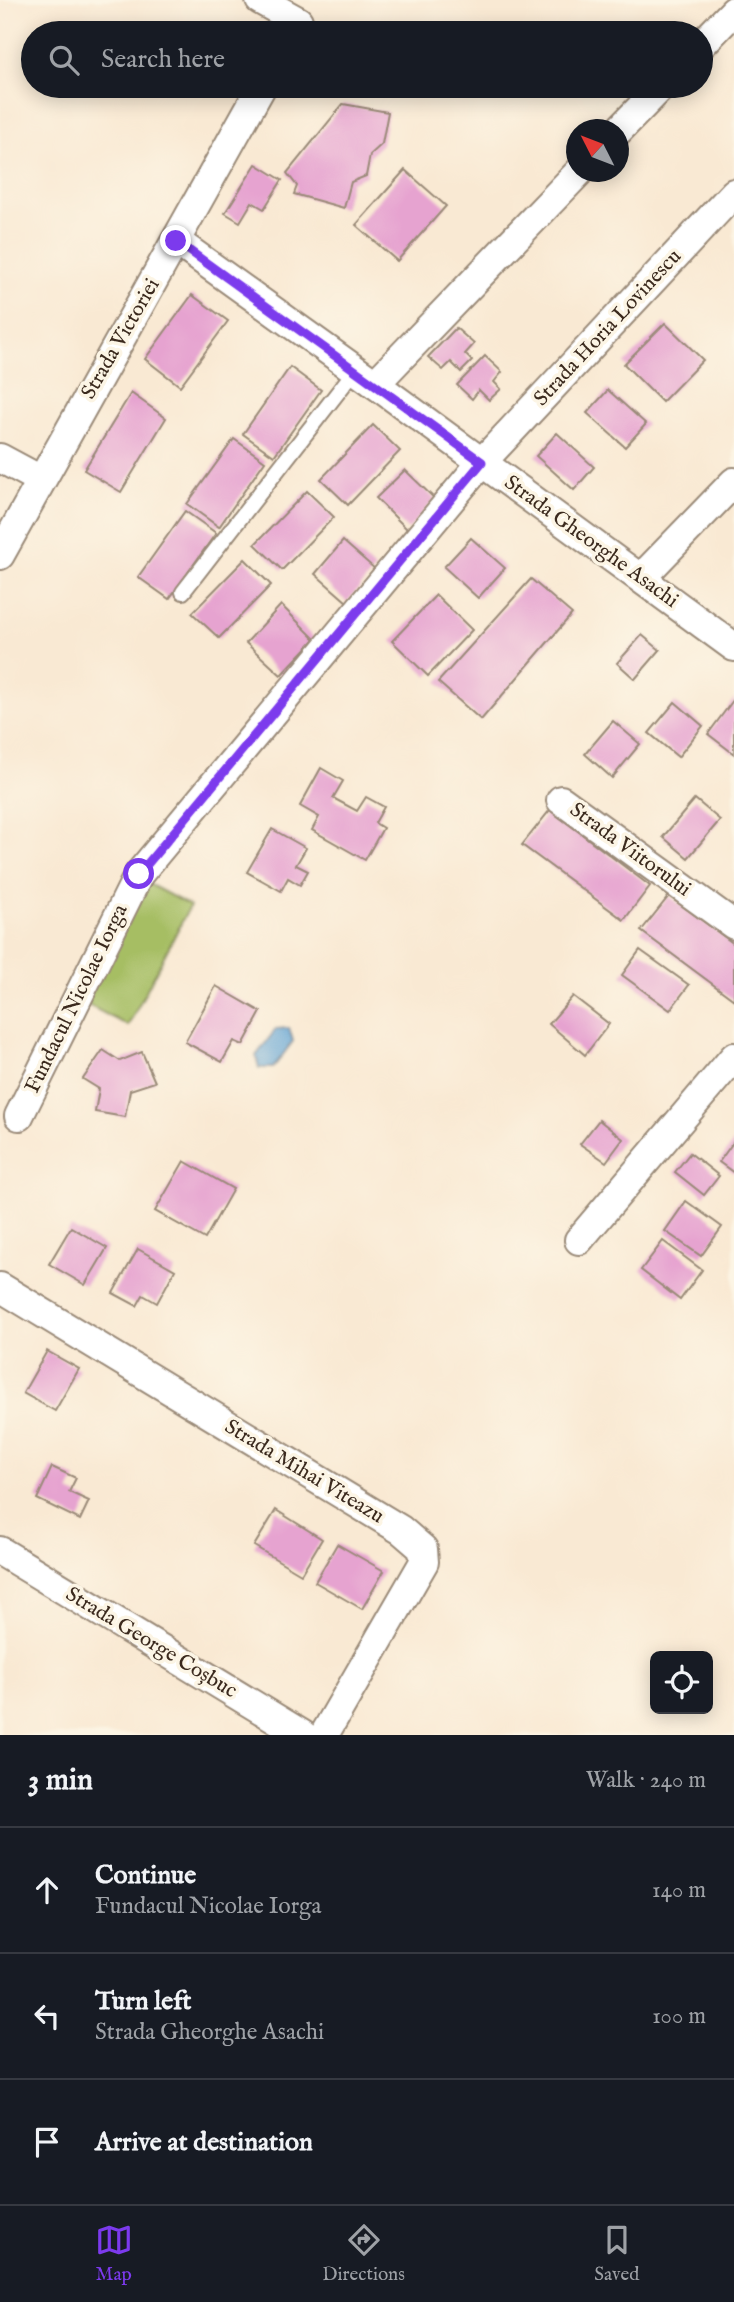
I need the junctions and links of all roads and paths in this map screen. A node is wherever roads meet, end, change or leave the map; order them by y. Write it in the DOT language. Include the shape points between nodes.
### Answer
graph roads {
  1 [pos="261,0"];
  2 [pos="734,10"];
  3 [pos="300,18"];
  4 [pos="713,32"];
  5 [pos="255,98"];
  6 [pos="650,98"];
  7 [pos="629,120"];
  8 [pos="569,182"];
  9 [pos="734,193"];
  10 [pos="176,241"];
  11 [pos="365,376"];
  12 [pos="0,458"];
  13 [pos="482,462"];
  14 [pos="41,480"];
  15 [pos="734,482"];
  16 [pos="0,555"];
  17 [pos="642,578"];
  18 [pos="183,592"];
  19 [pos="734,647"];
  20 [pos="561,800"];
  21 [pos="734,925"];
  22 [pos="734,1057"];
  23 [pos="19,1116"];
  24 [pos="579,1240"];
  25 [pos="0,1287"];
  26 [pos="0,1551"];
  27 [pos="303,1735"];
  28 [pos="324,1735"];
  1 -- 3 [label="street"];
  2 -- 4 [label="street"];
  5 -- 10 [label="street, Strada Victoriei"];
  6 -- 7 [label="street"];
  8 -- 11 [label="street"];
  9 -- 13 [label="street, Strada Horia Lovinescu"];
  10 -- 11 [label="street, Strada Gheorghe Asachi"];
  10 -- 14 [label="street, Strada Victoriei"];
  11 -- 13 [label="street, Strada Gheorghe Asachi"];
  11 -- 18 [label="lane"];
  12 -- 14 [label="street"];
  13 -- 17 [label="street, Strada Gheorghe Asachi"];
  13 -- 23 [label="street, Fundacul Nicolae Iorga" via="139,874"];
  14 -- 16 [label="street, Strada Victoriei"];
  15 -- 17 [label="street"];
  17 -- 19 [label="street, Strada Gheorghe Asachi"];
  20 -- 21 [label="street, Strada Viitorului"];
  22 -- 24 [label="street"];
  25 -- 28 [label="street, Strada Mihai Viteazu" via="401,1530 423,1549 424,1562"];
  26 -- 27 [label="street, Strada George Coșbuc"];
}
